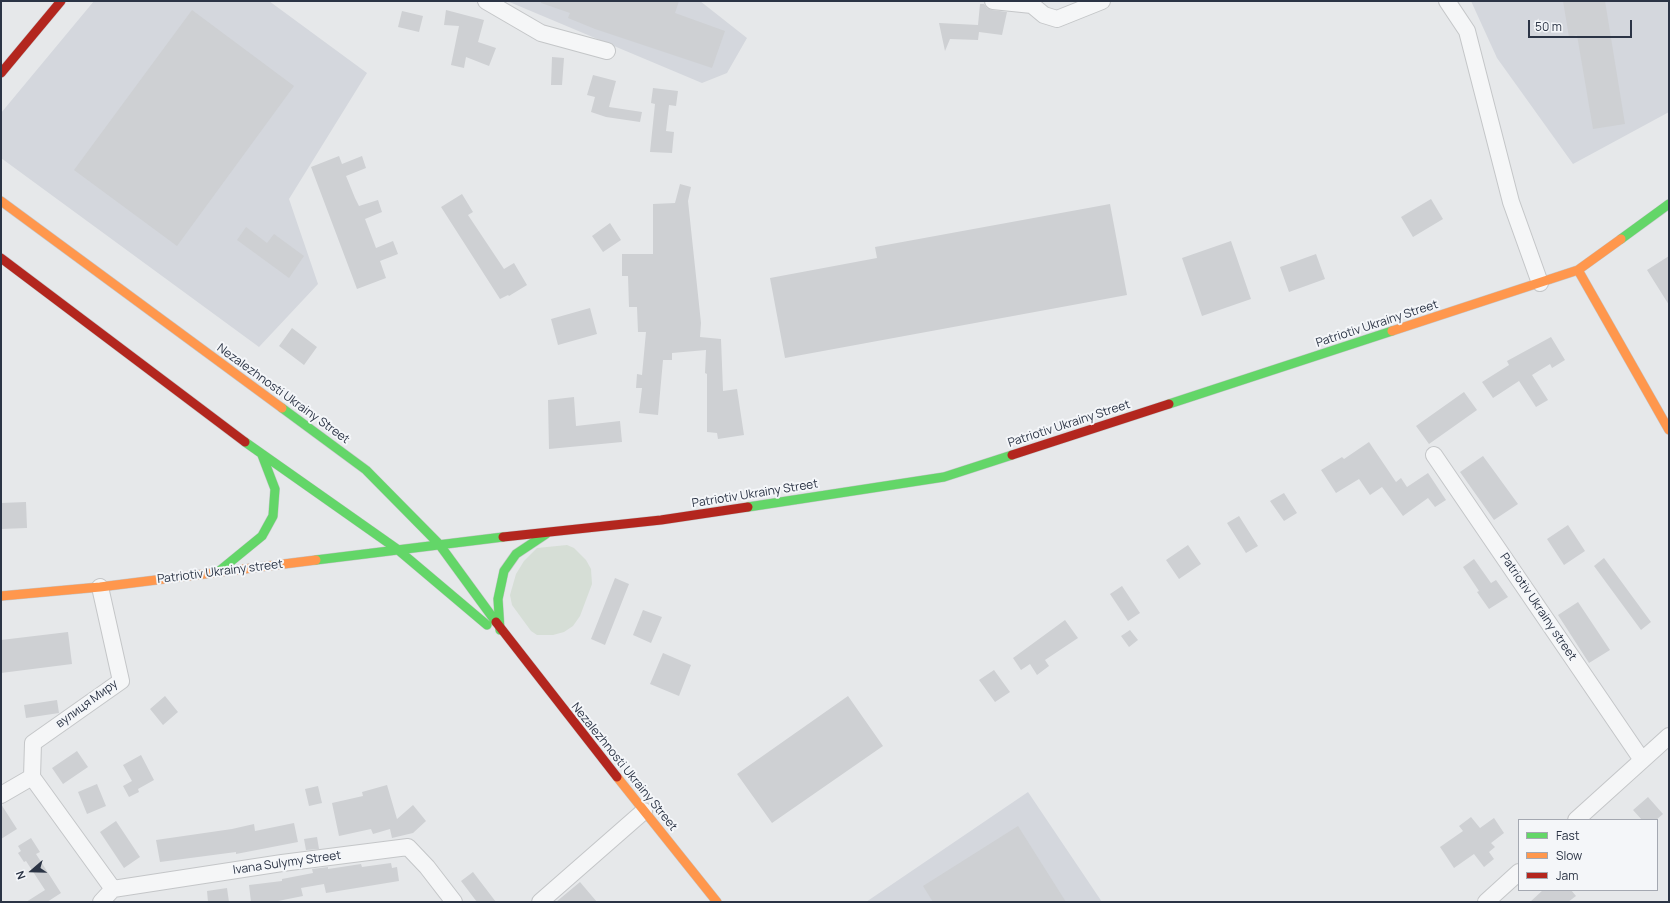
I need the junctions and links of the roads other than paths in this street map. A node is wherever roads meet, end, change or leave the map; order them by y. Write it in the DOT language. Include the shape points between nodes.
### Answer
graph roads {
  1 [pos="61,1"];
  2 [pos="486,1"];
  3 [pos="993,1"];
  4 [pos="1102,1"];
  5 [pos="1447,1"];
  6 [pos="607,51"];
  7 [pos="1,73"];
  8 [pos="1,201"];
  9 [pos="1669,204"];
  10 [pos="1,258"];
  11 [pos="1578,270"];
  12 [pos="1540,283"];
  13 [pos="1669,430"];
  14 [pos="262,455"];
  15 [pos="1434,455"];
  16 [pos="549,532"];
  17 [pos="439,544"];
  18 [pos="397,549"];
  19 [pos="218,572"];
  20 [pos="100,587"];
  21 [pos="1,596"];
  22 [pos="500,630"];
  23 [pos="513,646"];
  24 [pos="1669,736"];
  25 [pos="1642,760"];
  26 [pos="32,777"];
  27 [pos="1,795"];
  28 [pos="644,811"];
  29 [pos="1577,819"];
  30 [pos="1518,873"];
  31 [pos="113,889"];
  32 [pos="101,902"];
  33 [pos="454,902"];
  34 [pos="540,902"];
  35 [pos="717,902"];
  36 [pos="1486,902"];
  1 -- 7 [label="main road"];
  2 -- 6 [label="street" via="542,33"];
  3 -- 4 [label="street" via="1032,5 1044,15 1057,19"];
  5 -- 12 [label="street" via="1467,31 1511,202"];
  8 -- 17 [label="main road, Nezalezhnosti Ukrainy Street" via="366,470"];
  9 -- 11 [label="main road, Patriotiv Ukrainy Street"];
  10 -- 14 [label="main road, Nezalezhnosti Ukrainy Street"];
  11 -- 12 [label="main road, Patriotiv Ukrainy Street"];
  11 -- 13 [label="main road"];
  12 -- 16 [label="main road, Patriotiv Ukrainy Street" via="944,477 661,520"];
  14 -- 18 [label="main road, Nezalezhnosti Ukrainy Street"];
  14 -- 19 [label="main road" via="275,489 273,516 262,536"];
  15 -- 25 [label="street, Patriotiv Ukrainy street"];
  16 -- 17 [label="main road, Patriotiv Ukrainy Street"];
  16 -- 22 [label="main road" via="516,554 504,571 498,599"];
  17 -- 18 [label="main road, Patriotiv Ukrainy street"];
  17 -- 22 [label="main road, Nezalezhnosti Ukrainy Street"];
  18 -- 19 [label="main road, Patriotiv Ukrainy street"];
  18 -- 23 [label="main road, Nezalezhnosti Ukrainy Street"];
  19 -- 20 [label="main road, Patriotiv Ukrainy street"];
  20 -- 21 [label="main road, Patriotiv Ukrainy street"];
  20 -- 26 [label="street, вулиця Миру" via="121,681 33,743"];
  22 -- 23 [label="main road, Nezalezhnosti Ukrainy Street"];
  23 -- 28 [label="main road, Nezalezhnosti Ukrainy Street"];
  24 -- 25 [label="street"];
  25 -- 29 [label="street"];
  26 -- 27 [label="street"];
  26 -- 31 [label="street"];
  28 -- 34 [label="street"];
  28 -- 35 [label="main road, Nezalezhnosti Ukrainy Street"];
  30 -- 36 [label="street"];
  31 -- 32 [label="street"];
  31 -- 33 [label="street, Ivana Sulymy Street" via="408,847"];
}
